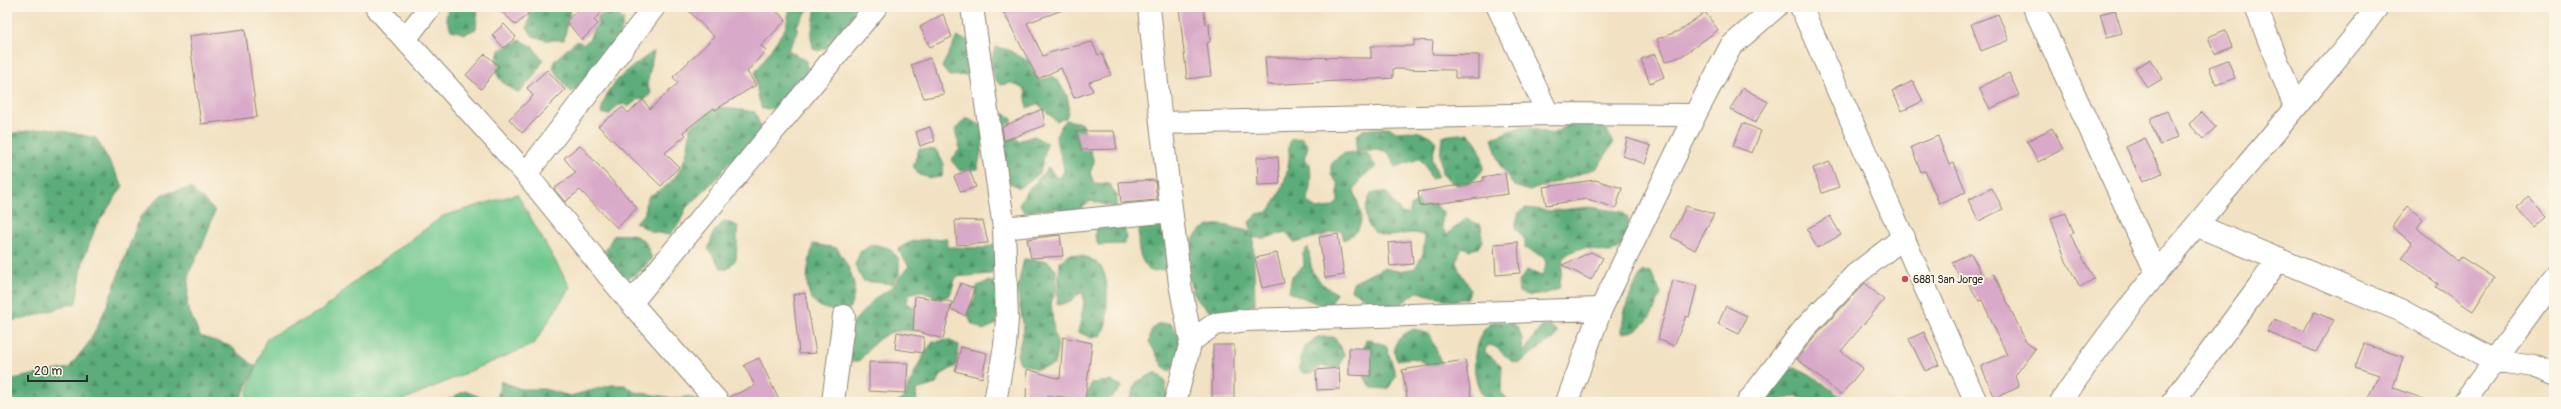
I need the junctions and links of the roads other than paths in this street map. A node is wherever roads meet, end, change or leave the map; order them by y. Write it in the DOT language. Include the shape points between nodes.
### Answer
graph roads {
  1 [pos="376,7"];
  2 [pos="430,7"];
  3 [pos="654,7"];
  4 [pos="876,7"];
  5 [pos="972,7"];
  6 [pos="1149,7"];
  7 [pos="1498,7"];
  8 [pos="1776,7"];
  9 [pos="1801,7"];
  10 [pos="2034,7"];
  11 [pos="2256,7"];
  12 [pos="2377,7"];
  13 [pos="2392,7"];
  14 [pos="2362,28"];
  15 [pos="405,39"];
  16 [pos="2295,107"];
  17 [pos="1548,114"];
  18 [pos="1695,115"];
  19 [pos="1162,123"];
  20 [pos="526,174"];
  21 [pos="1171,211"];
  22 [pos="2198,226"];
  23 [pos="1004,228"];
  24 [pos="1904,237"];
  25 [pos="2279,259"];
  26 [pos="2156,272"];
  27 [pos="2554,278"];
  28 [pos="631,303"];
  29 [pos="1601,309"];
  30 [pos="844,316"];
  31 [pos="1191,341"];
  32 [pos="2493,360"];
  33 [pos="2554,374"];
  34 [pos="718,402"];
  35 [pos="833,402"];
  36 [pos="995,402"];
  37 [pos="1175,402"];
  38 [pos="1566,402"];
  39 [pos="1748,402"];
  40 [pos="1976,402"];
  41 [pos="2061,402"];
  42 [pos="2174,402"];
  43 [pos="2464,402"];
  1 -- 15 [label="street"];
  2 -- 15 [label="street"];
  3 -- 20 [label="street"];
  4 -- 28 [label="street"];
  5 -- 23 [label="street" via="996,187"];
  6 -- 19 [label="street"];
  7 -- 17 [label="street"];
  8 -- 18 [label="street" via="1731,46"];
  9 -- 24 [label="street"];
  10 -- 26 [label="street"];
  11 -- 16 [label="street"];
  12 -- 14 [label="street"];
  13 -- 14 [label="street"];
  14 -- 16 [label="street"];
  15 -- 20 [label="street"];
  16 -- 22 [label="street"];
  17 -- 18 [label="street"];
  17 -- 19 [label="street"];
  18 -- 29 [label="street"];
  19 -- 21 [label="street"];
  20 -- 28 [label="street"];
  21 -- 23 [label="street"];
  21 -- 31 [label="street" via="1180,284"];
  22 -- 25 [label="street"];
  22 -- 26 [label="street"];
  23 -- 36 [label="street" via="1007,319"];
  24 -- 39 [label="street" via="1855,275 1803,330"];
  24 -- 40 [label="street"];
  25 -- 32 [label="street" via="2400,310"];
  25 -- 42 [label="street"];
  26 -- 41 [label="street"];
  27 -- 32 [label="street"];
  28 -- 34 [label="street"];
  29 -- 31 [label="street" via="1247,320 1215,324"];
  29 -- 38 [label="street"];
  30 -- 35 [label="street"];
  31 -- 37 [label="street"];
  32 -- 33 [label="street" via="2534,366"];
  32 -- 43 [label="street"];
}
